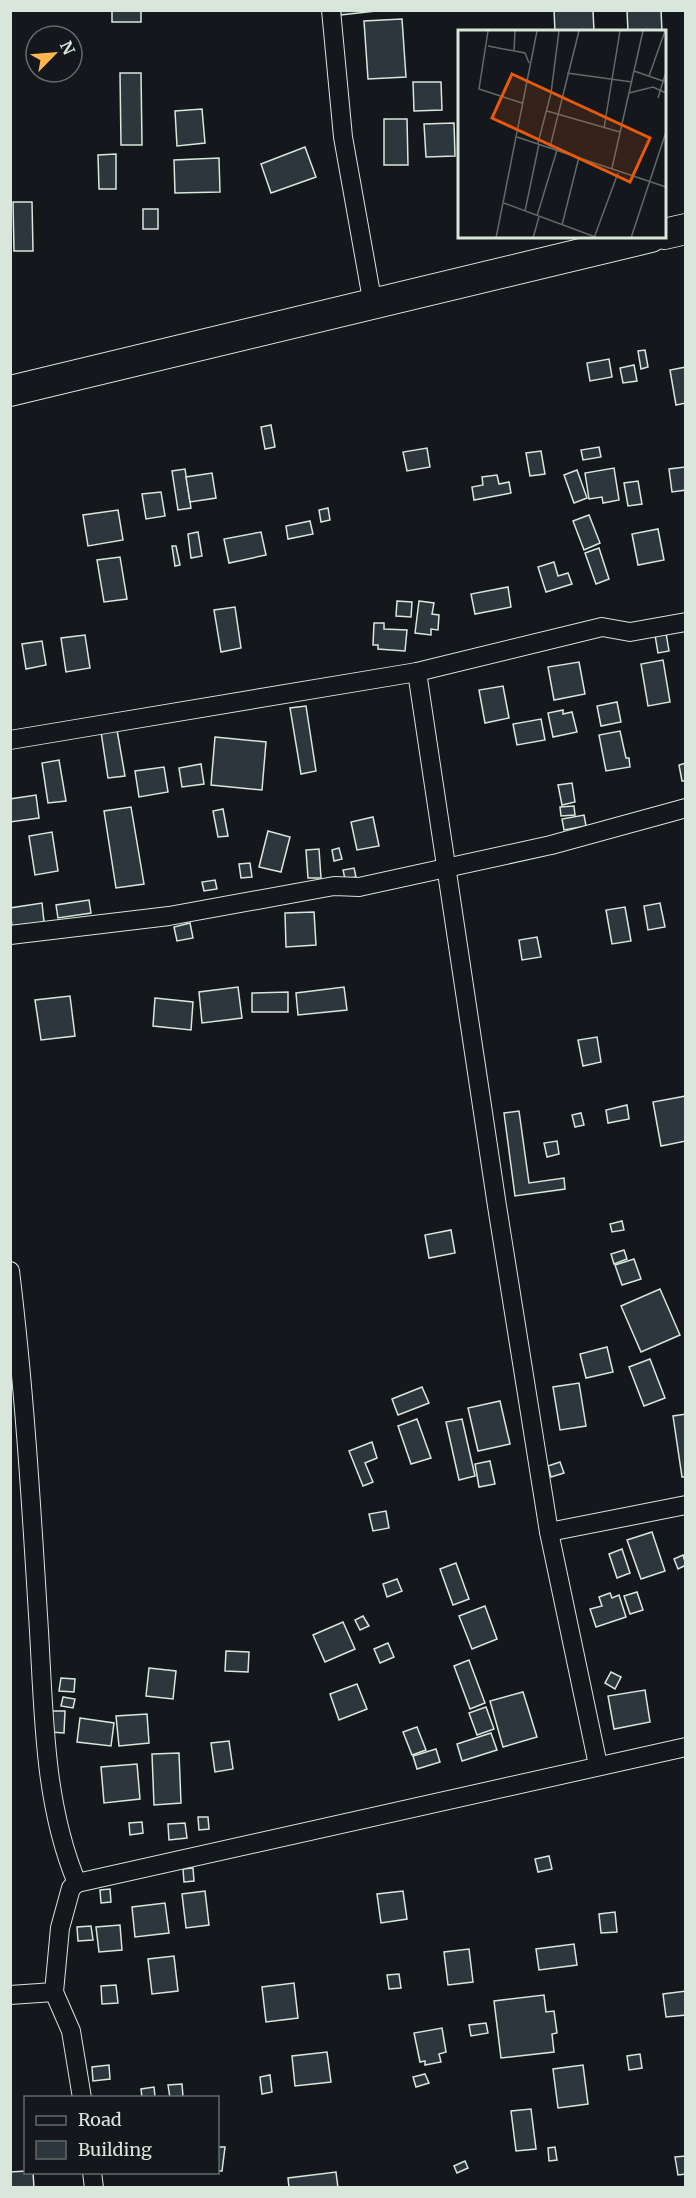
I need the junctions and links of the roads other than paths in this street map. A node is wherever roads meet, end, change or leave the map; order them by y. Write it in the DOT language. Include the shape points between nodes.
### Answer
graph roads {
  1 [pos="331,10"];
  2 [pos="686,229"];
  3 [pos="666,234"];
  4 [pos="647,238"];
  5 [pos="373,305"];
  6 [pos="10,391"];
  7 [pos="686,622"];
  8 [pos="417,672"];
  9 [pos="10,740"];
  10 [pos="686,808"];
  11 [pos="447,866"];
  12 [pos="10,935"];
  13 [pos="10,1270"];
  14 [pos="16,1374"];
  15 [pos="686,1505"];
  16 [pos="549,1532"];
  17 [pos="686,1747"];
  18 [pos="598,1765"];
  19 [pos="77,1883"];
  20 [pos="54,1992"];
  21 [pos="10,1995"];
  22 [pos="82,2096"];
  1 -- 5 [label="street" via="343,137"];
  2 -- 3 [label="highway"];
  4 -- 5 [label="highway"];
  5 -- 6 [label="highway"];
  7 -- 8 [label="street" via="630,632 602,627"];
  8 -- 9 [label="street"];
  8 -- 11 [label="street"];
  10 -- 11 [label="street" via="551,845"];
  11 -- 12 [label="street" via="359,887 334,886 169,916"];
  11 -- 16 [label="street"];
  13 -- 14 [label="street"];
  14 -- 19 [label="street" via="46,1733 58,1830"];
  15 -- 16 [label="street"];
  16 -- 18 [label="street"];
  17 -- 18 [label="street"];
  18 -- 19 [label="street"];
  19 -- 20 [label="street" via="71,1888 60,1928"];
  20 -- 21 [label="street"];
  20 -- 22 [label="street" via="71,2031"];
}
